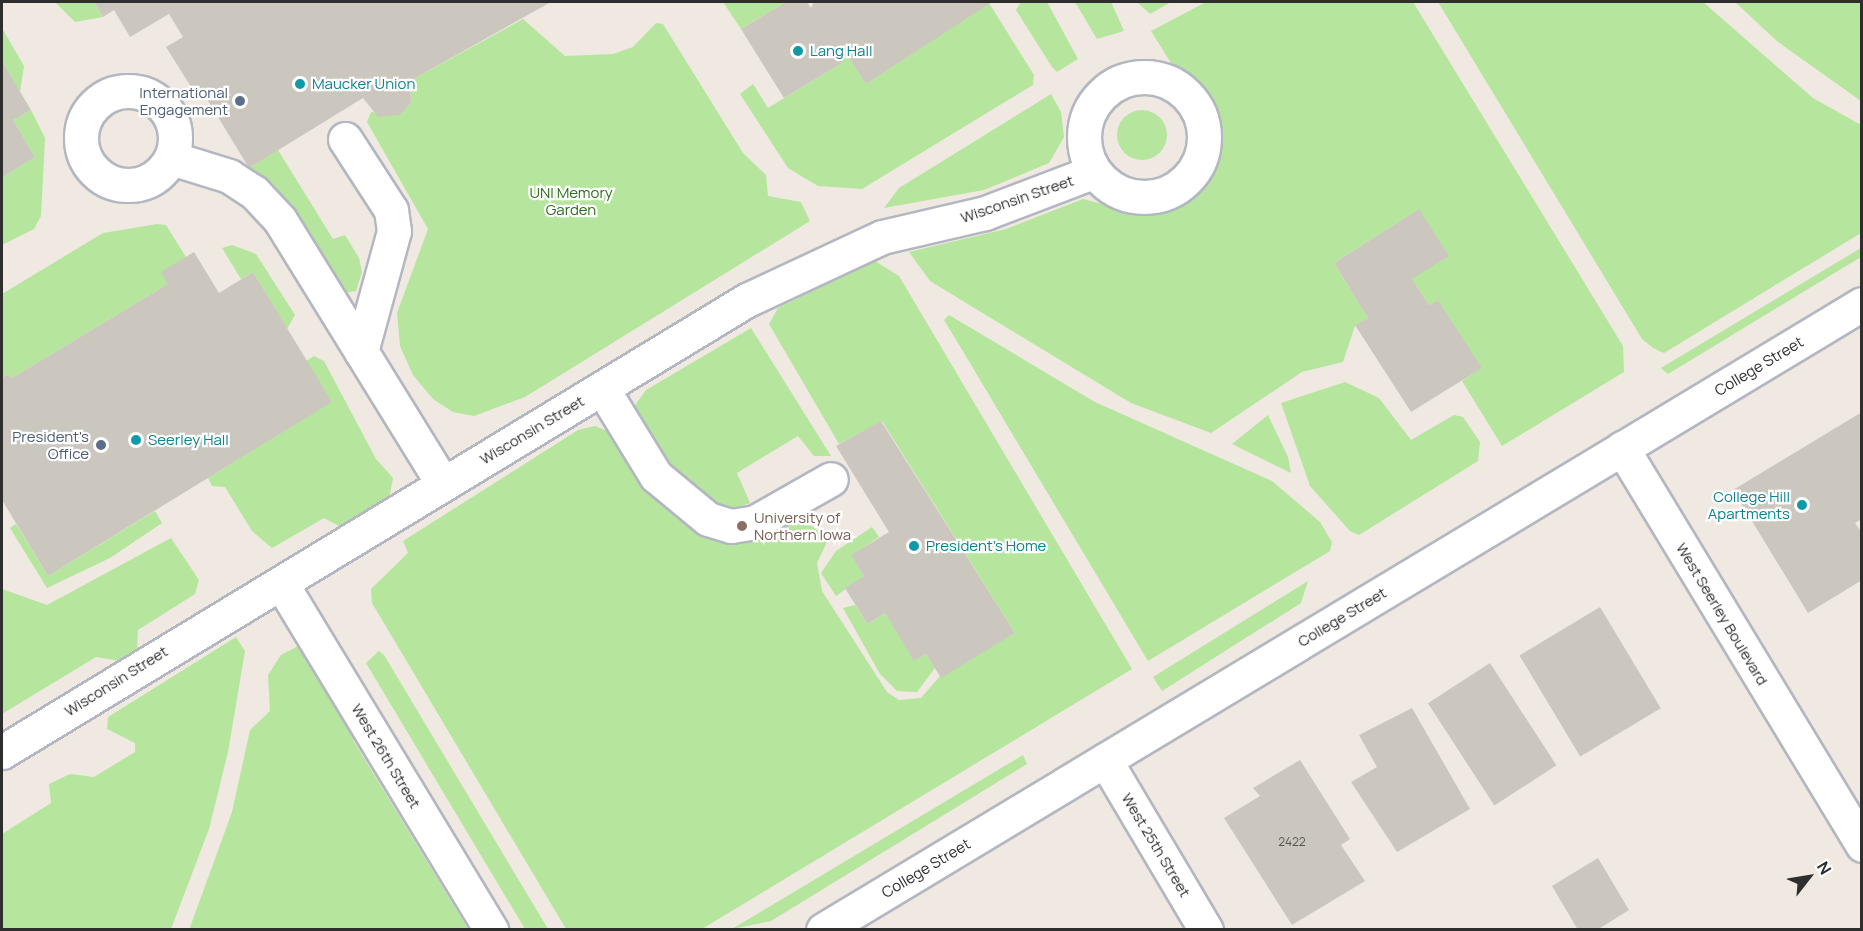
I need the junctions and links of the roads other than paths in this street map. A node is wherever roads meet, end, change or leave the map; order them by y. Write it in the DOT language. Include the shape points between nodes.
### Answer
graph roads {
  1 [pos="345,139"];
  2 [pos="171,158"];
  3 [pos="1093,172"];
  4 [pos="1862,304"];
  5 [pos="361,352"];
  6 [pos="602,388"];
  7 [pos="1622,448"];
  8 [pos="831,479"];
  9 [pos="443,484"];
  10 [pos="281,583"];
  11 [pos="2,752"];
  12 [pos="1105,760"];
  13 [pos="1822,780"];
  14 [pos="1862,845"];
  15 [pos="1862,870"];
  16 [pos="490,930"];
  17 [pos="823,930"];
  18 [pos="1206,930"];
  1 -- 5 [label="street" via="391,210 394,231"];
  2 -- 5 [label="street" via="230,176 254,192 280,220"];
  3 -- 6 [label="street, Wisconsin Street" via="985,213 882,237 747,300"];
  4 -- 7 [label="street, College Street"];
  5 -- 9 [label="street"];
  6 -- 8 [label="street" via="656,476 708,519 731,526 755,522"];
  6 -- 9 [label="street, Wisconsin Street"];
  7 -- 12 [label="street, College Street"];
  7 -- 13 [label="street, West Seerley Boulevard"];
  9 -- 10 [label="street, Wisconsin Street"];
  10 -- 11 [label="street, Wisconsin Street"];
  10 -- 16 [label="street, West 26th Street"];
  12 -- 17 [label="street, College Street"];
  12 -- 18 [label="street, West 25th Street"];
  13 -- 14 [label="street, West Seerley Boulevard"];
  13 -- 15 [label="street, West Seerley Boulevard"];
}
